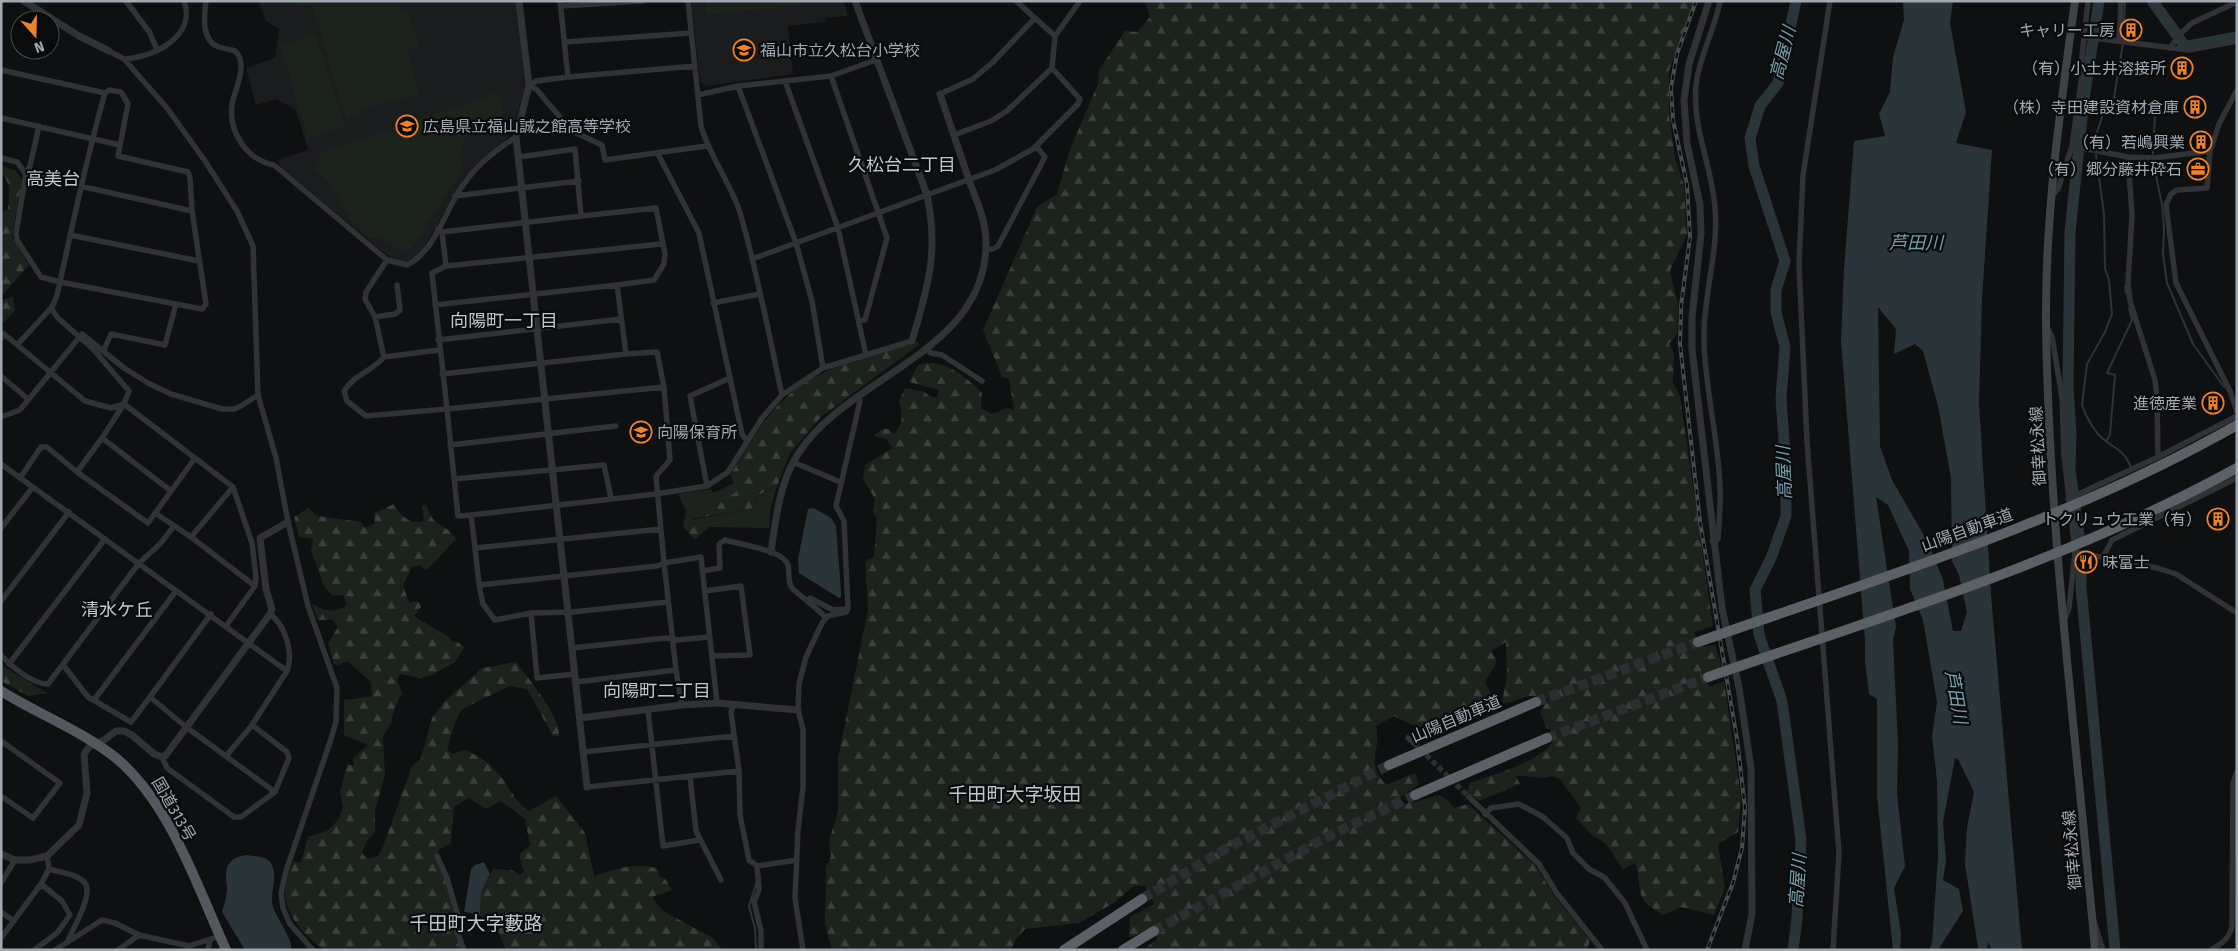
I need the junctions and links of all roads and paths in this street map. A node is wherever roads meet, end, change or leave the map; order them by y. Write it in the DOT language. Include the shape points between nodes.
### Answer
graph roads {
  1 [pos="24,1"];
  2 [pos="126,1"];
  3 [pos="184,1"];
  4 [pos="206,1"];
  5 [pos="519,1"];
  6 [pos="643,1"];
  7 [pos="688,1"];
  8 [pos="855,1"];
  9 [pos="1016,1"];
  10 [pos="1080,1"];
  11 [pos="1709,1"];
  12 [pos="1720,1"];
  13 [pos="1830,1"];
  14 [pos="2075,1"];
  15 [pos="2088,1"];
  16 [pos="2120,1"];
  17 [pos="2156,1"];
  18 [pos="2237,2"];
  19 [pos="561,4"];
  20 [pos="1035,18"];
  21 [pos="691,32"];
  22 [pos="1055,36"];
  23 [pos="2178,36"];
  24 [pos="2090,37"];
  25 [pos="2122,41"];
  26 [pos="2237,41"];
  27 [pos="565,42"];
  28 [pos="2170,48"];
  29 [pos="157,50"];
  30 [pos="109,51"];
  31 [pos="124,59"];
  32 [pos="876,60"];
  33 [pos="695,66"];
  34 [pos="1052,68"];
  35 [pos="1,70"];
  36 [pos="831,76"];
  37 [pos="568,77"];
  38 [pos="785,81"];
  39 [pos="529,86"];
  40 [pos="738,86"];
  41 [pos="2237,90"];
  42 [pos="105,92"];
  43 [pos="698,94"];
  44 [pos="940,94"];
  45 [pos="1,118"];
  46 [pos="39,126"];
  47 [pos="954,135"];
  48 [pos="516,137"];
  49 [pos="92,138"];
  50 [pos="120,145"];
  51 [pos="707,146"];
  52 [pos="1036,146"];
  53 [pos="2074,146"];
  54 [pos="2210,151"];
  55 [pos="658,154"];
  56 [pos="519,157"];
  57 [pos="2128,157"];
  58 [pos="1,158"];
  59 [pos="26,174"];
  60 [pos="969,179"];
  61 [pos="578,181"];
  62 [pos="81,186"];
  63 [pos="522,188"];
  64 [pos="927,195"];
  65 [pos="456,196"];
  66 [pos="2051,197"];
  67 [pos="192,211"];
  68 [pos="879,213"];
  69 [pos="581,216"];
  70 [pos="526,224"];
  71 [pos="838,228"];
  72 [pos="440,231"];
  73 [pos="70,235"];
  74 [pos="796,243"];
  75 [pos="662,244"];
  76 [pos="986,250"];
  77 [pos="530,258"];
  78 [pos="752,259"];
  79 [pos="387,260"];
  80 [pos="199,261"];
  81 [pos="446,266"];
  82 [pos="60,282"];
  83 [pos="617,285"];
  84 [pos="397,286"];
  85 [pos="534,293"];
  86 [pos="760,294"];
  87 [pos="713,303"];
  88 [pos="176,304"];
  89 [pos="435,305"];
  90 [pos="52,308"];
  91 [pos="374,317"];
  92 [pos="621,319"];
  93 [pos="859,321"];
  94 [pos="2046,324"];
  95 [pos="537,328"];
  96 [pos="79,336"];
  97 [pos="1,338"];
  98 [pos="438,340"];
  99 [pos="912,341"];
  100 [pos="18,344"];
  101 [pos="926,348"];
  102 [pos="104,350"];
  103 [pos="439,350"];
  104 [pos="626,354"];
  105 [pos="866,355"];
  106 [pos="384,357"];
  107 [pos="541,362"];
  108 [pos="823,368"];
  109 [pos="50,372"];
  110 [pos="442,374"];
  111 [pos="1,376"];
  112 [pos="730,378"];
  113 [pos="982,381"];
  114 [pos="664,387"];
  115 [pos="258,395"];
  116 [pos="782,395"];
  117 [pos="858,397"];
  118 [pos="545,398"];
  119 [pos="28,399"];
  120 [pos="124,404"];
  121 [pos="446,409"];
  122 [pos="2237,412"];
  123 [pos="2237,416"];
  124 [pos="1,417"];
  125 [pos="2237,425"];
  126 [pos="616,426"];
  127 [pos="548,434"];
  128 [pos="102,438"];
  129 [pos="747,441"];
  130 [pos="450,445"];
  131 [pos="2158,457"];
  132 [pos="195,458"];
  133 [pos="793,462"];
  134 [pos="1,464"];
  135 [pos="552,468"];
  136 [pos="2237,468"];
  137 [pos="77,472"];
  138 [pos="20,478"];
  139 [pos="454,479"];
  140 [pos="2235,480"];
  141 [pos="840,482"];
  142 [pos="707,486"];
  143 [pos="33,487"];
  144 [pos="233,487"];
  145 [pos="170,491"];
  146 [pos="656,494"];
  147 [pos="2073,497"];
  148 [pos="611,498"];
  149 [pos="557,505"];
  150 [pos="69,512"];
  151 [pos="155,513"];
  152 [pos="471,515"];
  153 [pos="288,522"];
  154 [pos="174,526"];
  155 [pos="1,528"];
  156 [pos="661,529"];
  157 [pos="191,537"];
  158 [pos="105,539"];
  159 [pos="561,540"];
  160 [pos="1712,541"];
  161 [pos="475,548"];
  162 [pos="771,552"];
  163 [pos="2075,552"];
  164 [pos="2102,557"];
  165 [pos="139,563"];
  166 [pos="664,563"];
  167 [pos="702,571"];
  168 [pos="564,576"];
  169 [pos="255,586"];
  170 [pos="478,586"];
  171 [pos="705,590"];
  172 [pos="176,591"];
  173 [pos="808,600"];
  174 [pos="1,601"];
  175 [pos="668,602"];
  176 [pos="848,609"];
  177 [pos="567,611"];
  178 [pos="531,613"];
  179 [pos="2237,613"];
  180 [pos="211,614"];
  181 [pos="270,614"];
  182 [pos="826,618"];
  183 [pos="2064,621"];
  184 [pos="226,626"];
  185 [pos="709,637"];
  186 [pos="671,639"];
  187 [pos="1698,642"];
  188 [pos="248,644"];
  189 [pos="572,648"];
  190 [pos="1,655"];
  191 [pos="713,656"];
  192 [pos="9,664"];
  193 [pos="64,666"];
  194 [pos="676,670"];
  195 [pos="287,671"];
  196 [pos="575,674"];
  197 [pos="1708,678"];
  198 [pos="576,682"];
  199 [pos="1,690"];
  200 [pos="150,697"];
  201 [pos="94,700"];
  202 [pos="1536,702"];
  203 [pos="717,703"];
  204 [pos="682,705"];
  205 [pos="733,705"];
  206 [pos="648,710"];
  207 [pos="798,710"];
  208 [pos="580,718"];
  209 [pos="252,725"];
  210 [pos="186,728"];
  211 [pos="734,736"];
  212 [pos="1408,738"];
  213 [pos="1547,738"];
  214 [pos="1,741"];
  215 [pos="1414,743"];
  216 [pos="95,744"];
  217 [pos="652,746"];
  218 [pos="583,752"];
  219 [pos="226,755"];
  220 [pos="162,757"];
  221 [pos="1389,765"];
  222 [pos="739,772"];
  223 [pos="2237,772"];
  224 [pos="690,776"];
  225 [pos="656,780"];
  226 [pos="587,787"];
  227 [pos="276,792"];
  228 [pos="1415,795"];
  229 [pos="1,796"];
  230 [pos="1469,797"];
  231 [pos="1485,814"];
  232 [pos="699,840"];
  233 [pos="1,854"];
  234 [pos="46,856"];
  235 [pos="437,856"];
  236 [pos="15,860"];
  237 [pos="797,860"];
  238 [pos="757,866"];
  239 [pos="49,869"];
  240 [pos="721,880"];
  241 [pos="1,883"];
  242 [pos="40,884"];
  243 [pos="1142,899"];
  244 [pos="1,912"];
  245 [pos="2092,914"];
  246 [pos="14,921"];
  247 [pos="1154,931"];
  248 [pos="139,935"];
  249 [pos="1,938"];
  250 [pos="215,938"];
  251 [pos="68,941"];
  252 [pos="305,947"];
  253 [pos="34,950"];
  254 [pos="55,950"];
  255 [pos="118,950"];
  256 [pos="208,950"];
  257 [pos="226,950"];
  258 [pos="313,950"];
  259 [pos="464,950"];
  260 [pos="761,950"];
  261 [pos="803,950"];
  262 [pos="1064,950"];
  263 [pos="1124,950"];
  264 [pos="1602,950"];
  265 [pos="1647,950"];
  266 [pos="1746,950"];
  267 [pos="1832,950"];
  268 [pos="2094,950"];
  269 [pos="2103,950"];
  270 [pos="2211,950"];
  1 -- 30 [label="street" via="78,36"];
  2 -- 29 [label="street" via="150,33"];
  3 -- 29 [label="street" via="187,19 180,33"];
  4 -- 79 [label="street" via="204,22 207,35 218,47 238,54 240,77 232,113 242,144 250,155 274,165"];
  5 -- 39 [label="street"];
  6 -- 19 [label="street"];
  7 -- 21 [label="street"];
  8 -- 32 [label="street"];
  9 -- 20 [label="street"];
  10 -- 22 [label="street"];
  11 -- 160 [label="street" via="1689,64 1684,100 1687,143 1700,204 1701,234 1692,349"];
  12 -- 160 [label="street" via="1696,85 1699,135 1715,208 1715,243 1704,307 1704,340 1720,487 1718,539"];
  13 -- 267 [label="street" via="1803,175 1799,264 1807,442 1839,853"];
  14 -- 66 [label="main road, 御幸松永線"];
  15 -- 24 [label="street"];
  16 -- 25 [label="street"];
  17 -- 23 [label="street"];
  18 -- 23 [label="street" via="2192,23"];
  19 -- 27 [label="street"];
  20 -- 22 [label="street"];
  20 -- 44 [label="street" via="974,79"];
  21 -- 27 [label="street"];
  21 -- 33 [label="street"];
  22 -- 34 [label="street"];
  23 -- 28 [label="street"];
  24 -- 25 [label="street"];
  24 -- 53 [label="street"];
  25 -- 28 [label="street"];
  26 -- 28 [label="street" via="2189,50"];
  27 -- 37 [label="street"];
  29 -- 31 [label="street" via="142,57"];
  30 -- 31 [label="street"];
  31 -- 115 [label="street" via="167,108 205,161 237,211 254,246"];
  32 -- 36 [label="street"];
  32 -- 64 [label="street"];
  33 -- 37 [label="street"];
  33 -- 43 [label="street"];
  34 -- 47 [label="street" via="991,121"];
  34 -- 52 [label="street" via="1080,99"];
  35 -- 42 [label="street"];
  36 -- 38 [label="street"];
  36 -- 68 [label="street"];
  37 -- 39 [label="street" via="536,81"];
  38 -- 40 [label="street"];
  38 -- 71 [label="street"];
  39 -- 48 [label="street"];
  39 -- 55 [label="street" via="536,89 572,131 602,145 605,160"];
  40 -- 43 [label="street"];
  40 -- 74 [label="street"];
  41 -- 54 [label="street" via="2219,124"];
  42 -- 49 [label="street"];
  42 -- 50 [label="street" via="121,92 128,104"];
  43 -- 51 [label="street" via="701,126"];
  44 -- 47 [label="street"];
  45 -- 46 [label="street"];
  46 -- 49 [label="street"];
  46 -- 59 [label="street"];
  47 -- 60 [label="street"];
  48 -- 56 [label="street"];
  48 -- 65 [label="street" via="472,173"];
  49 -- 50 [label="street"];
  49 -- 62 [label="street"];
  50 -- 67 [label="street" via="118,156 188,172"];
  51 -- 55 [label="street"];
  51 -- 78 [label="street" via="735,199"];
  52 -- 60 [label="street" via="1010,163"];
  52 -- 76 [label="street" via="1044,157 998,246"];
  53 -- 57 [label="street"];
  53 -- 66 [label="street" via="2058,189"];
  54 -- 57 [label="street" via="2154,158"];
  54 -- 122 [label="street" via="2207,188 2177,190 2171,194 2166,212 2176,284 2230,390"];
  55 -- 87 [label="street" via="699,233"];
  56 -- 61 [label="street" via="575,149"];
  56 -- 63 [label="street"];
  57 -- 131 [label="street" via="2132,215 2128,283 2132,309 2155,380"];
  58 -- 59 [label="street" via="17,162"];
  59 -- 62 [label="street"];
  59 -- 82 [label="street" via="17,240 41,277"];
  60 -- 64 [label="street"];
  60 -- 76 [label="street" via="985,226"];
  61 -- 63 [label="street"];
  61 -- 69 [label="street"];
  62 -- 67 [label="street"];
  62 -- 73 [label="street"];
  63 -- 65 [label="street"];
  63 -- 70 [label="street"];
  64 -- 68 [label="street"];
  64 -- 99 [label="street" via="933,259"];
  65 -- 72 [label="street"];
  66 -- 94 [label="main road, 御幸松永線"];
  67 -- 80 [label="street"];
  68 -- 71 [label="street"];
  68 -- 93 [label="street" via="887,238 865,320"];
  69 -- 70 [label="street"];
  69 -- 75 [label="street" via="656,208"];
  70 -- 72 [label="street"];
  70 -- 77 [label="street"];
  71 -- 74 [label="street"];
  71 -- 93 [label="street"];
  72 -- 79 [label="street" via="419,259 407,265"];
  72 -- 81 [label="street"];
  73 -- 80 [label="street"];
  73 -- 82 [label="street"];
  74 -- 78 [label="street"];
  74 -- 108 [label="street" via="812,301"];
  75 -- 77 [label="street"];
  75 -- 83 [label="street" via="664,264 654,280"];
  76 -- 101 [label="street" via="979,281 963,312 946,333"];
  77 -- 81 [label="street"];
  77 -- 85 [label="street"];
  78 -- 86 [label="street"];
  79 -- 91 [label="street" via="366,292 365,299"];
  80 -- 88 [label="street" via="206,304 202,309"];
  81 -- 89 [label="street" via="432,273"];
  82 -- 88 [label="street"];
  82 -- 90 [label="street"];
  83 -- 85 [label="street"];
  83 -- 92 [label="street"];
  84 -- 91 [label="street" via="400,310 395,314"];
  85 -- 89 [label="street"];
  85 -- 95 [label="street"];
  86 -- 87 [label="street"];
  86 -- 116 [label="street"];
  87 -- 112 [label="street"];
  88 -- 102 [label="street" via="165,345 111,334"];
  89 -- 98 [label="street"];
  90 -- 96 [label="street" via="58,318"];
  90 -- 100 [label="street"];
  91 -- 106 [label="street"];
  92 -- 95 [label="street"];
  92 -- 104 [label="street"];
  93 -- 105 [label="street"];
  94 -- 147 [label="street" via="2052,337 2062,397 2064,455"];
  94 -- 183 [label="main road, 御幸松永線" via="2057,561"];
  95 -- 98 [label="street"];
  95 -- 107 [label="street"];
  96 -- 102 [label="street" via="82,334"];
  96 -- 109 [label="street"];
  96 -- 120 [label="street" via="129,391"];
  97 -- 100 [label="street" via="4,334"];
  98 -- 103 [label="street"];
  99 -- 105 [label="street"];
  100 -- 109 [label="street"];
  101 -- 113 [label="street"];
  101 -- 117 [label="street"];
  102 -- 115 [label="street" via="124,368 171,394 234,409"];
  103 -- 106 [label="street"];
  103 -- 110 [label="street"];
  104 -- 107 [label="street"];
  104 -- 114 [label="street" via="657,352"];
  105 -- 108 [label="street"];
  106 -- 121 [label="street" via="377,366 352,379 344,391 353,407 366,416"];
  107 -- 110 [label="street"];
  107 -- 118 [label="street"];
  108 -- 116 [label="street"];
  109 -- 119 [label="street"];
  109 -- 120 [label="street" via="85,401 111,408"];
  110 -- 121 [label="street"];
  111 -- 119 [label="street"];
  112 -- 129 [label="street" via="742,434"];
  112 -- 142 [label="street" via="690,396"];
  114 -- 118 [label="street"];
  114 -- 146 [label="street" via="670,460 656,476"];
  115 -- 153 [label="street" via="276,458"];
  116 -- 129 [label="street"];
  117 -- 133 [label="street" via="824,424"];
  117 -- 141 [label="street" via="860,401"];
  118 -- 121 [label="street"];
  118 -- 127 [label="street"];
  119 -- 124 [label="street" via="20,410"];
  120 -- 128 [label="street"];
  120 -- 132 [label="street"];
  121 -- 130 [label="street"];
  123 -- 131 [label="street"];
  125 -- 187 [label="highway, 山陽自動車道, bridge" via="2149,471 2047,516"];
  126 -- 127 [label="street"];
  127 -- 130 [label="street"];
  127 -- 135 [label="street"];
  128 -- 137 [label="street"];
  128 -- 145 [label="street"];
  129 -- 142 [label="street" via="728,472"];
  130 -- 139 [label="street"];
  131 -- 147 [label="street"];
  132 -- 144 [label="street"];
  132 -- 145 [label="street"];
  133 -- 141 [label="street"];
  133 -- 162 [label="street" via="781,493"];
  134 -- 138 [label="street"];
  135 -- 139 [label="street"];
  135 -- 148 [label="street" via="604,465"];
  135 -- 149 [label="street"];
  136 -- 197 [label="highway, bridge" via="2137,518 2044,558"];
  137 -- 138 [label="street" via="47,447 41,447"];
  137 -- 151 [label="street" via="148,523"];
  138 -- 143 [label="street"];
  139 -- 152 [label="street" via="458,516"];
  140 -- 164 [label="street" via="2112,540"];
  141 -- 176 [label="street" via="836,506 844,520"];
  142 -- 146 [label="street"];
  143 -- 150 [label="street"];
  143 -- 155 [label="street"];
  144 -- 157 [label="street"];
  144 -- 169 [label="street" via="252,543"];
  145 -- 151 [label="street"];
  146 -- 148 [label="street"];
  146 -- 156 [label="street"];
  147 -- 163 [label="street"];
  148 -- 149 [label="street"];
  149 -- 152 [label="street"];
  149 -- 159 [label="street"];
  150 -- 158 [label="street"];
  150 -- 174 [label="street"];
  151 -- 154 [label="street"];
  152 -- 161 [label="street"];
  153 -- 181 [label="street" via="260,538 272,610"];
  153 -- 252 [label="street" via="308,606 337,688 336,722 281,893 290,924"];
  154 -- 157 [label="street"];
  154 -- 165 [label="street"];
  156 -- 159 [label="street"];
  156 -- 166 [label="street"];
  157 -- 169 [label="street"];
  158 -- 165 [label="street"];
  158 -- 192 [label="street"];
  159 -- 161 [label="street"];
  159 -- 168 [label="street"];
  160 -- 266 [label="street" via="1751,768 1752,914"];
  161 -- 170 [label="street"];
  162 -- 167 [label="street" via="725,540 719,544 720,568"];
  162 -- 173 [label="street" via="784,558 789,570 789,583"];
  163 -- 164 [label="street"];
  163 -- 183 [label="street" via="2069,608"];
  164 -- 179 [label="street" via="2176,574"];
  165 -- 172 [label="street"];
  165 -- 193 [label="street"];
  166 -- 167 [label="street" via="701,557"];
  166 -- 168 [label="street"];
  166 -- 175 [label="street"];
  167 -- 171 [label="street"];
  168 -- 170 [label="street"];
  168 -- 177 [label="street"];
  169 -- 184 [label="street"];
  170 -- 178 [label="street" via="483,604 495,620"];
  171 -- 185 [label="street"];
  171 -- 191 [label="street" via="741,586 750,655"];
  172 -- 180 [label="street"];
  172 -- 201 [label="street"];
  173 -- 176 [label="street" via="810,598 833,610"];
  173 -- 182 [label="street"];
  175 -- 177 [label="street"];
  175 -- 186 [label="street"];
  176 -- 182 [label="street"];
  177 -- 178 [label="street"];
  177 -- 189 [label="street"];
  178 -- 196 [label="street" via="537,678"];
  180 -- 184 [label="street"];
  180 -- 200 [label="street"];
  181 -- 188 [label="street"];
  181 -- 195 [label="street" via="278,620 289,648 291,662"];
  182 -- 207 [label="street" via="806,657 799,684"];
  183 -- 245 [label="main road, 御幸松永線"];
  184 -- 188 [label="street"];
  185 -- 186 [label="street"];
  185 -- 191 [label="street"];
  186 -- 189 [label="street"];
  186 -- 194 [label="street"];
  188 -- 195 [label="street"];
  188 -- 210 [label="street"];
  189 -- 196 [label="street"];
  190 -- 192 [label="street"];
  191 -- 203 [label="street"];
  192 -- 193 [label="street" via="41,684 48,684"];
  193 -- 201 [label="street" via="88,697"];
  194 -- 198 [label="street"];
  194 -- 204 [label="street"];
  195 -- 209 [label="street"];
  196 -- 198 [label="street"];
  198 -- 208 [label="street"];
  199 -- 216 [label="highway, 国道313号"];
  200 -- 201 [label="street" via="131,722"];
  200 -- 210 [label="street"];
  202 -- 221 [label="highway, 山陽自動車道"];
  203 -- 204 [label="street"];
  203 -- 205 [label="street"];
  204 -- 206 [label="street"];
  205 -- 207 [label="street"];
  205 -- 211 [label="street"];
  206 -- 208 [label="street"];
  206 -- 217 [label="street"];
  207 -- 237 [label="street" via="803,729 803,758"];
  208 -- 218 [label="street"];
  209 -- 219 [label="street"];
  209 -- 227 [label="street" via="287,752 289,758"];
  210 -- 219 [label="street"];
  210 -- 220 [label="street"];
  211 -- 217 [label="street"];
  211 -- 222 [label="street"];
  212 -- 215 [label="street"];
  213 -- 228 [label="highway"];
  214 -- 229 [label="street" via="60,783 33,818"];
  216 -- 220 [label="street" via="116,731 124,731"];
  216 -- 234 [label="street" via="84,754 87,792 79,825"];
  216 -- 250 [label="highway, 国道313号" via="114,756 149,793 171,829"];
  217 -- 218 [label="street"];
  217 -- 225 [label="street"];
  218 -- 226 [label="street"];
  219 -- 227 [label="street"];
  220 -- 227 [label="street" via="167,768 234,817 241,817"];
  222 -- 224 [label="street"];
  222 -- 238 [label="street" via="740,815 745,845 749,860"];
  223 -- 270 [label="street" via="2233,783 2232,927 2229,937"];
  224 -- 225 [label="street"];
  224 -- 232 [label="street"];
  225 -- 226 [label="street"];
  225 -- 232 [label="street" via="663,846"];
  230 -- 231 [label="street"];
  231 -- 264 [label="street" via="1539,864 1556,892"];
  231 -- 265 [label="street" via="1491,808 1519,804 1543,817 1567,838 1573,853 1589,869 1605,878 1625,903"];
  232 -- 240 [label="street"];
  233 -- 236 [label="street"];
  234 -- 236 [label="street"];
  234 -- 239 [label="street"];
  235 -- 259 [label="street" via="458,916 457,931"];
  236 -- 241 [label="street"];
  237 -- 238 [label="street"];
  237 -- 261 [label="street" via="795,898"];
  238 -- 260 [label="street" via="759,890 754,902 761,931"];
  239 -- 242 [label="street"];
  239 -- 251 [label="street" via="69,874 84,882 87,888 82,912"];
  242 -- 246 [label="street"];
  242 -- 253 [label="street" via="62,901 70,915 57,933"];
  243 -- 262 [label="highway"];
  244 -- 246 [label="street"];
  245 -- 268 [label="main road, 御幸松永線"];
  245 -- 269 [label="street"];
  246 -- 249 [label="street"];
  247 -- 263 [label="highway"];
  248 -- 250 [label="street" via="189,946"];
  248 -- 251 [label="street" via="102,920"];
  248 -- 255 [label="street"];
  250 -- 256 [label="street"];
  250 -- 257 [label="highway, 国道313号"];
  251 -- 254 [label="street"];
  252 -- 258 [label="street"];
}
